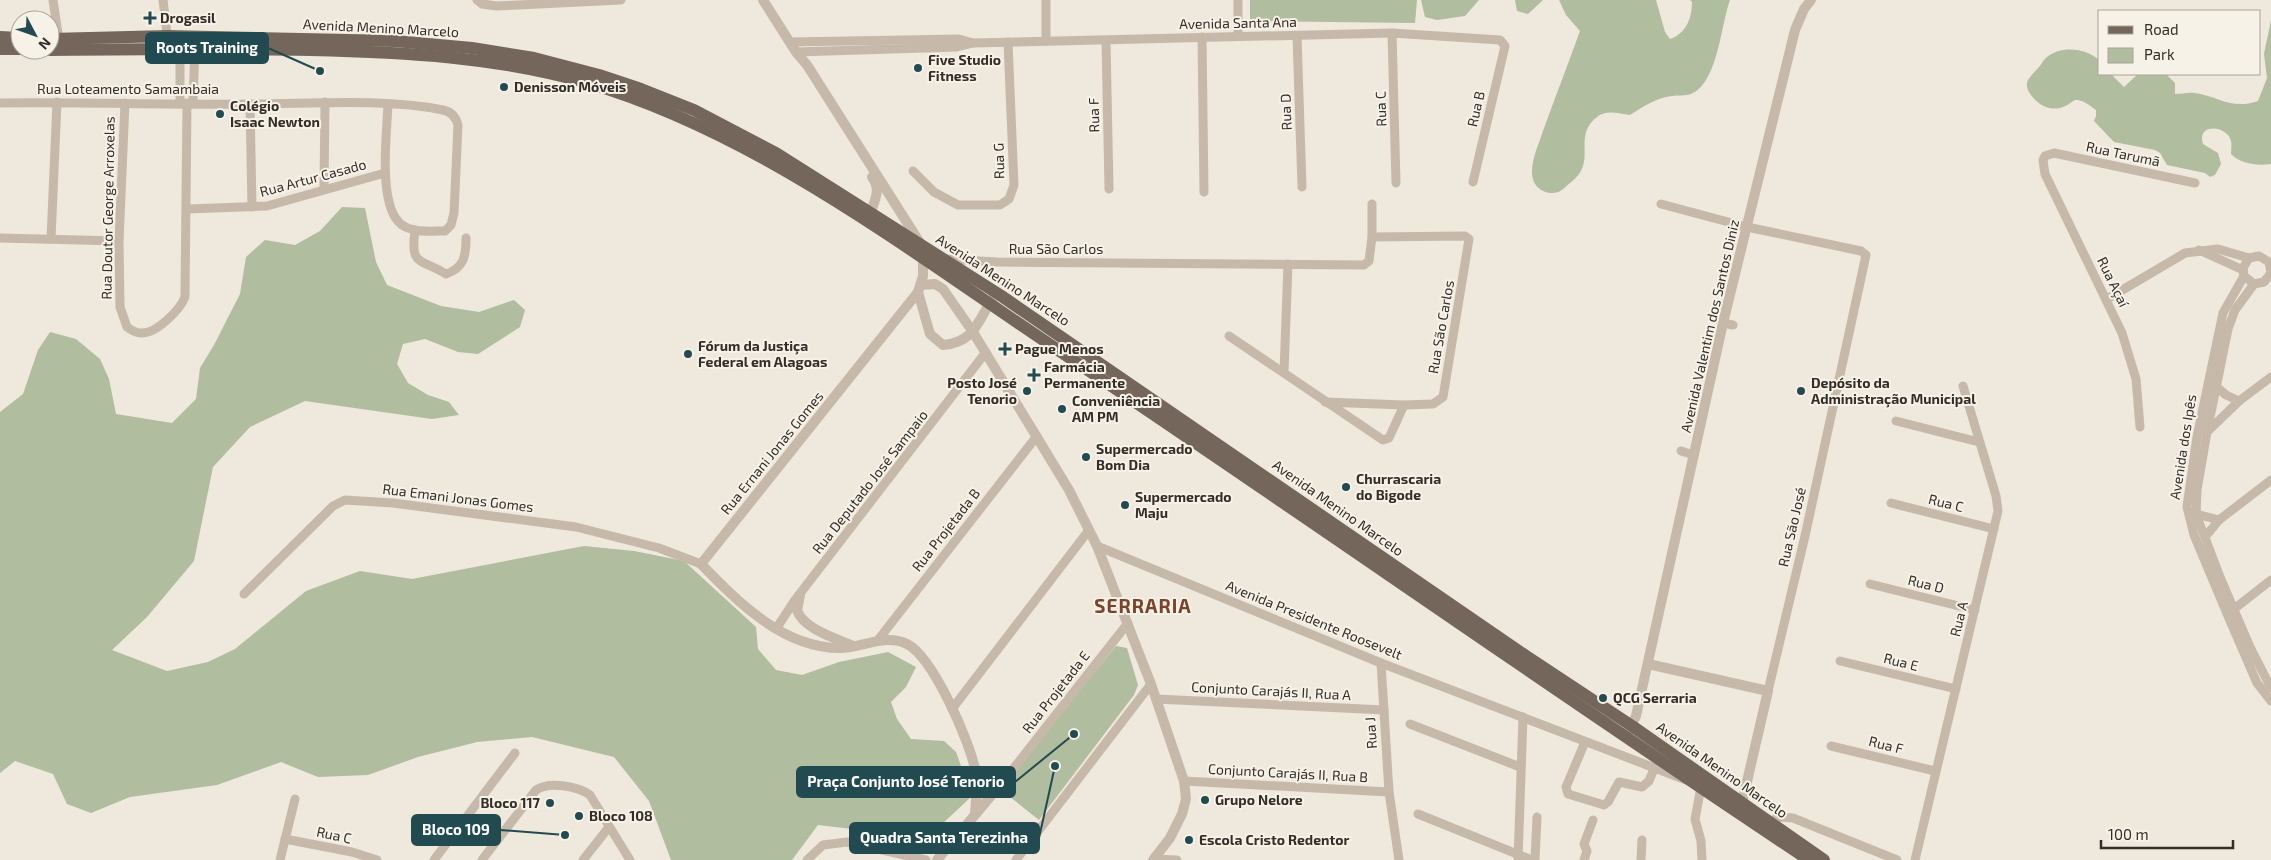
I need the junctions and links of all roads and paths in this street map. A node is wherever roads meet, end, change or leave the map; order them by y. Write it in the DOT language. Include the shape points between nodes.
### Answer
graph roads {
  1 [pos="163,0"];
  2 [pos="477,0"];
  3 [pos="621,0"];
  4 [pos="763,0"];
  5 [pos="1046,0"];
  6 [pos="1238,0"];
  7 [pos="1811,0"];
  8 [pos="1392,33"];
  9 [pos="1238,35"];
  10 [pos="1297,36"];
  11 [pos="1202,37"];
  12 [pos="60,39"];
  13 [pos="1106,41"];
  14 [pos="790,42"];
  15 [pos="1008,42"];
  16 [pos="1046,42"];
  17 [pos="1503,42"];
  18 [pos="973,43"];
  19 [pos="195,44"];
  20 [pos="172,45"];
  21 [pos="60,50"];
  22 [pos="796,52"];
  23 [pos="57,102"];
  24 [pos="326,102"];
  25 [pos="0,103"];
  26 [pos="125,103"];
  27 [pos="187,103"];
  28 [pos="250,104"];
  29 [pos="388,104"];
  30 [pos="2045,156"];
  31 [pos="913,171"];
  32 [pos="385,173"];
  33 [pos="1473,182"];
  34 [pos="1396,183"];
  35 [pos="2195,183"];
  36 [pos="1302,187"];
  37 [pos="324,188"];
  38 [pos="1109,189"];
  39 [pos="1204,192"];
  40 [pos="1372,204"];
  41 [pos="1660,204"];
  42 [pos="252,207"];
  43 [pos="187,209"];
  44 [pos="869,217"];
  45 [pos="1747,226"];
  46 [pos="416,230"];
  47 [pos="1372,237"];
  48 [pos="0,238"];
  49 [pos="466,238"];
  50 [pos="51,239"];
  51 [pos="118,241"];
  52 [pos="920,244"];
  53 [pos="2199,250"];
  54 [pos="2268,257"];
  55 [pos="2249,258"];
  56 [pos="923,259"];
  57 [pos="944,259"];
  58 [pos="1288,264"];
  59 [pos="2244,273"];
  60 [pos="2271,273"];
  61 [pos="2254,284"];
  62 [pos="919,288"];
  63 [pos="996,292"];
  64 [pos="2107,299"];
  65 [pos="989,303"];
  66 [pos="973,332"];
  67 [pos="1229,336"];
  68 [pos="986,352"];
  69 [pos="1284,372"];
  70 [pos="2271,377"];
  71 [pos="2212,383"];
  72 [pos="1963,386"];
  73 [pos="2239,401"];
  74 [pos="1325,402"];
  75 [pos="1404,405"];
  76 [pos="1896,421"];
  77 [pos="2140,427"];
  78 [pos="2207,432"];
  79 [pos="1037,436"];
  80 [pos="2197,437"];
  81 [pos="1979,442"];
  82 [pos="1681,451"];
  83 [pos="1694,455"];
  84 [pos="2271,480"];
  85 [pos="1891,503"];
  86 [pos="2196,514"];
  87 [pos="2219,520"];
  88 [pos="1994,529"];
  89 [pos="1089,530"];
  90 [pos="2206,537"];
  91 [pos="1096,546"];
  92 [pos="701,564"];
  93 [pos="2271,580"];
  94 [pos="1870,584"];
  95 [pos="244,594"];
  96 [pos="800,595"];
  97 [pos="2234,609"];
  98 [pos="1975,610"];
  99 [pos="1128,623"];
  100 [pos="776,629"];
  101 [pos="878,640"];
  102 [pos="854,646"];
  103 [pos="1840,661"];
  104 [pos="1381,663"];
  105 [pos="1648,664"];
  106 [pos="2266,671"];
  107 [pos="1151,684"];
  108 [pos="2271,688"];
  109 [pos="1956,689"];
  110 [pos="1768,692"];
  111 [pos="1156,699"];
  112 [pos="2271,701"];
  113 [pos="952,709"];
  114 [pos="1384,710"];
  115 [pos="1523,717"];
  116 [pos="1410,724"];
  117 [pos="1632,726"];
  118 [pos="1625,737"];
  119 [pos="1586,742"];
  120 [pos="1831,746"];
  121 [pos="515,753"];
  122 [pos="1520,767"];
  123 [pos="1654,769"];
  124 [pos="976,770"];
  125 [pos="1935,771"];
  126 [pos="1006,778"];
  127 [pos="1184,781"];
  128 [pos="1696,784"];
  129 [pos="1389,792"];
  130 [pos="295,799"];
  131 [pos="1742,802"];
  132 [pos="975,814"];
  133 [pos="1418,814"];
  134 [pos="1537,817"];
  135 [pos="1593,820"];
  136 [pos="1768,822"];
  137 [pos="609,827"];
  138 [pos="285,839"];
  139 [pos="1642,840"];
  140 [pos="351,856"];
  141 [pos="1518,858"];
  142 [pos="1153,859"];
  143 [pos="1808,859"];
  144 [pos="280,860"];
  145 [pos="377,860"];
  146 [pos="434,860"];
  147 [pos="482,860"];
  148 [pos="583,860"];
  149 [pos="630,860"];
  150 [pos="808,860"];
  151 [pos="926,860"];
  152 [pos="936,860"];
  153 [pos="1016,860"];
  154 [pos="1176,860"];
  155 [pos="1398,860"];
  156 [pos="1533,860"];
  157 [pos="1584,860"];
  158 [pos="1641,860"];
  159 [pos="1702,860"];
  160 [pos="1824,860"];
  161 [pos="1897,860"];
  162 [pos="1915,860"];
  1 -- 20 [label="street"];
  2 -- 3 [label="street" via="497,6"];
  4 -- 14 [label="street"];
  5 -- 16 [label="street"];
  6 -- 9 [label="street"];
  7 -- 45 [label="street, Avenida Valentim dos Santos Diniz" via="1795,30"];
  8 -- 10 [label="street, Avenida Santa Ana"];
  8 -- 17 [label="street, Avenida Santa Ana"];
  8 -- 34 [label="street, Rua C"];
  9 -- 10 [label="street, Avenida Santa Ana"];
  9 -- 11 [label="street, Avenida Santa Ana"];
  10 -- 36 [label="street, Rua D"];
  11 -- 13 [label="street, Avenida Santa Ana"];
  11 -- 39 [label="street"];
  12 -- 20 [label="main road, Avenida Menino Marcelo"];
  13 -- 16 [label="street, Avenida Santa Ana"];
  13 -- 38 [label="street, Rua F"];
  14 -- 18 [label="street, Avenida Santa Ana" via="959,39"];
  14 -- 22 [label="street"];
  15 -- 16 [label="street, Avenida Santa Ana"];
  15 -- 18 [label="street, Avenida Santa Ana"];
  15 -- 31 [label="street, Rua G" via="1014,177 1009,199 1000,205 958,205 934,192"];
  17 -- 33 [label="street, Rua B" via="1505,46"];
  18 -- 22 [label="street, Avenida Santa Ana" via="957,47"];
  19 -- 20 [label="main road, Avenida Menino Marcelo"];
  19 -- 20 [label="main road, Avenida Menino Marcelo"];
  19 -- 27 [label="street"];
  19 -- 44 [label="main road, Avenida Menino Marcelo" via="395,41 534,58 641,88 694,110 776,153"];
  20 -- 21 [label="main road, Avenida Menino Marcelo"];
  20 -- 27 [label="street"];
  22 -- 44 [label="street" via="799,62 878,185"];
  22 -- 52 [label="street"];
  23 -- 25 [label="street, Rua Loteamento Samambaia"];
  23 -- 26 [label="street, Rua Loteamento Samambaia"];
  23 -- 50 [label="street"];
  24 -- 28 [label="street, Rua Loteamento Samambaia"];
  24 -- 29 [label="street, Rua Loteamento Samambaia"];
  24 -- 37 [label="street"];
  26 -- 27 [label="street, Rua Loteamento Samambaia"];
  26 -- 51 [label="street, Rua Doutor George Arroxelas"];
  27 -- 28 [label="street, Rua Loteamento Samambaia"];
  27 -- 43 [label="street"];
  28 -- 42 [label="street"];
  29 -- 32 [label="street"];
  29 -- 46 [label="street, Rua Loteamento Samambaia" via="444,110 453,115 458,125 451,224 444,231"];
  30 -- 35 [label="street, Rua Tarumã" via="2054,153"];
  30 -- 64 [label="street, Rua Açaí" via="2042,166 2045,174"];
  32 -- 37 [label="street, Rua Artur Casado"];
  32 -- 46 [label="street" via="392,211 404,227"];
  37 -- 42 [label="street, Rua Artur Casado" via="282,202"];
  40 -- 47 [label="street"];
  41 -- 45 [label="street"];
  42 -- 43 [label="street, Rua Artur Casado"];
  43 -- 51 [label="street, Rua Doutor George Arroxelas" via="185,297 176,312 148,332 140,333 126,327 120,307"];
  44 -- 52 [label="main road, Avenida Menino Marcelo"];
  44 -- 56 [label="main road, Avenida Menino Marcelo"];
  45 -- 83 [label="street, Avenida Valentim dos Santos Diniz" via="1728,324"];
  45 -- 110 [label="street, Rua São José" via="1861,251 1866,257"];
  46 -- 49 [label="street" via="413,251 417,260 446,274 457,270 463,261"];
  47 -- 58 [label="street, Rua São Carlos" via="1368,263"];
  47 -- 75 [label="street, Rua São Carlos" via="1465,236 1469,239 1443,396 1434,404"];
  48 -- 50 [label="street"];
  50 -- 51 [label="street"];
  52 -- 57 [label="main road, Avenida Menino Marcelo"];
  53 -- 55 [label="street" via="2218,249"];
  53 -- 59 [label="street"];
  53 -- 64 [label="street" via="2164,264"];
  54 -- 55 [label="street, Avenida dos Ipês"];
  54 -- 60 [label="street, Avenida dos Ipês"];
  55 -- 59 [label="street, Avenida dos Ipês"];
  56 -- 62 [label="street"];
  56 -- 65 [label="main road, Avenida Menino Marcelo"];
  57 -- 58 [label="street, Rua São Carlos"];
  57 -- 63 [label="main road, Avenida Menino Marcelo"];
  58 -- 69 [label="street"];
  59 -- 61 [label="street"];
  59 -- 71 [label="street, Avenida dos Ipês" via="2223,313"];
  60 -- 61 [label="street, Avenida dos Ipês" via="2264,282"];
  61 -- 71 [label="street, Avenida dos Ipês" via="2234,310"];
  62 -- 66 [label="street" via="935,284 943,289"];
  62 -- 66 [label="street" via="930,334 938,342 943,345 960,342"];
  62 -- 92 [label="street, Rua Ernani Jonas Gomes"];
  63 -- 65 [label="street"];
  63 -- 117 [label="main road, Avenida Menino Marcelo"];
  64 -- 77 [label="street, Rua Açaí" via="2132,358"];
  65 -- 66 [label="street"];
  65 -- 118 [label="main road, Avenida Menino Marcelo"];
  66 -- 68 [label="street"];
  67 -- 69 [label="street"];
  68 -- 79 [label="street"];
  68 -- 96 [label="street, Rua Deputado José Sampaio"];
  69 -- 74 [label="street"];
  70 -- 73 [label="street"];
  71 -- 73 [label="street"];
  71 -- 78 [label="street, Avenida dos Ipês"];
  71 -- 80 [label="street, Avenida dos Ipês"];
  72 -- 81 [label="street, Rua A"];
  73 -- 78 [label="street"];
  74 -- 75 [label="street, Rua São Carlos"];
  74 -- 75 [label="street" via="1386,440"];
  76 -- 81 [label="street"];
  78 -- 80 [label="street"];
  78 -- 86 [label="street, Avenida dos Ipês"];
  79 -- 89 [label="street"];
  79 -- 101 [label="street, Rua Projetada B"];
  80 -- 112 [label="street, Avenida dos Ipês" via="2188,486 2189,518 2257,683"];
  81 -- 88 [label="street, Rua A" via="1996,496 1998,511"];
  82 -- 83 [label="street"];
  83 -- 105 [label="street, Avenida Valentim dos Santos Diniz"];
  84 -- 87 [label="street"];
  85 -- 88 [label="street, Rua C"];
  86 -- 87 [label="street"];
  86 -- 90 [label="street, Avenida dos Ipês"];
  87 -- 90 [label="street"];
  88 -- 98 [label="street, Rua A"];
  89 -- 91 [label="street"];
  89 -- 113 [label="street"];
  90 -- 97 [label="street, Avenida dos Ipês"];
  91 -- 99 [label="street"];
  91 -- 104 [label="street, Avenida Presidente Roosevelt"];
  92 -- 95 [label="street, Rua Emani Jonas Gomes" via="659,548 576,527 393,503 345,500 333,506"];
  92 -- 100 [label="street"];
  93 -- 97 [label="street"];
  94 -- 98 [label="street, Rua D"];
  96 -- 100 [label="street, Rua Deputado José Sampaio"];
  96 -- 102 [label="street" via="797,610 802,619"];
  97 -- 106 [label="street, Avenida dos Ipês"];
  98 -- 109 [label="street, Rua A"];
  99 -- 107 [label="street"];
  99 -- 126 [label="street, Rua Projetada E"];
  100 -- 102 [label="street" via="808,642 840,648"];
  101 -- 102 [label="street"];
  101 -- 113 [label="street" via="895,640 920,654 930,666"];
  103 -- 109 [label="street, Rua E"];
  104 -- 114 [label="street, Rua J"];
  104 -- 115 [label="street, Avenida Presidente Roosevelt"];
  105 -- 110 [label="street"];
  105 -- 117 [label="street, Avenida Valentim dos Santos Diniz"];
  106 -- 108 [label="street, Avenida dos Ipês"];
  107 -- 111 [label="street"];
  107 -- 153 [label="street"];
  109 -- 125 [label="street, Rua A"];
  110 -- 131 [label="street, Rua São José"];
  111 -- 114 [label="street, Conjunto Carajás II, Rua A"];
  111 -- 127 [label="street"];
  113 -- 124 [label="street"];
  114 -- 129 [label="street, Rua J"];
  115 -- 119 [label="street, Avenida Presidente Roosevelt"];
  115 -- 122 [label="street"];
  116 -- 122 [label="street"];
  117 -- 118 [label="street, Avenida Valentim dos Santos Diniz"];
  117 -- 131 [label="main road, Avenida Menino Marcelo"];
  118 -- 128 [label="main road, Avenida Menino Marcelo"];
  119 -- 123 [label="street, Avenida Presidente Roosevelt"];
  119 -- 123 [label="street" via="1566,787 1568,794 1604,805 1618,782 1642,787"];
  120 -- 125 [label="street, Rua F"];
  121 -- 146 [label="street"];
  122 -- 141 [label="street"];
  123 -- 128 [label="street, Avenida Presidente Roosevelt"];
  124 -- 126 [label="street" via="993,782"];
  124 -- 132 [label="street"];
  125 -- 162 [label="street, Rua A"];
  126 -- 132 [label="street"];
  127 -- 129 [label="street, Conjunto Carajás II, Rua B"];
  127 -- 142 [label="street" via="1186,799 1182,814 1170,838"];
  128 -- 143 [label="main road, Avenida Menino Marcelo"];
  128 -- 159 [label="street" via="1695,819"];
  129 -- 155 [label="street, Rua J"];
  130 -- 138 [label="street"];
  131 -- 136 [label="main road, Avenida Menino Marcelo"];
  132 -- 152 [label="street"];
  133 -- 141 [label="street"];
  134 -- 156 [label="street"];
  135 -- 157 [label="street" via="1584,844 1587,851"];
  136 -- 160 [label="main road, Avenida Menino Marcelo"];
  136 -- 161 [label="street" via="1781,817 1793,818"];
  137 -- 147 [label="street" via="597,804 586,792 548,786 536,790"];
  137 -- 148 [label="street"];
  137 -- 149 [label="street"];
  138 -- 140 [label="street, Rua C"];
  138 -- 144 [label="street"];
  139 -- 158 [label="street"];
  140 -- 145 [label="street, Rua C"];
  141 -- 156 [label="street"];
  142 -- 154 [label="street"];
  150 -- 151 [label="street" via="815,850 829,843 847,842"];
}
